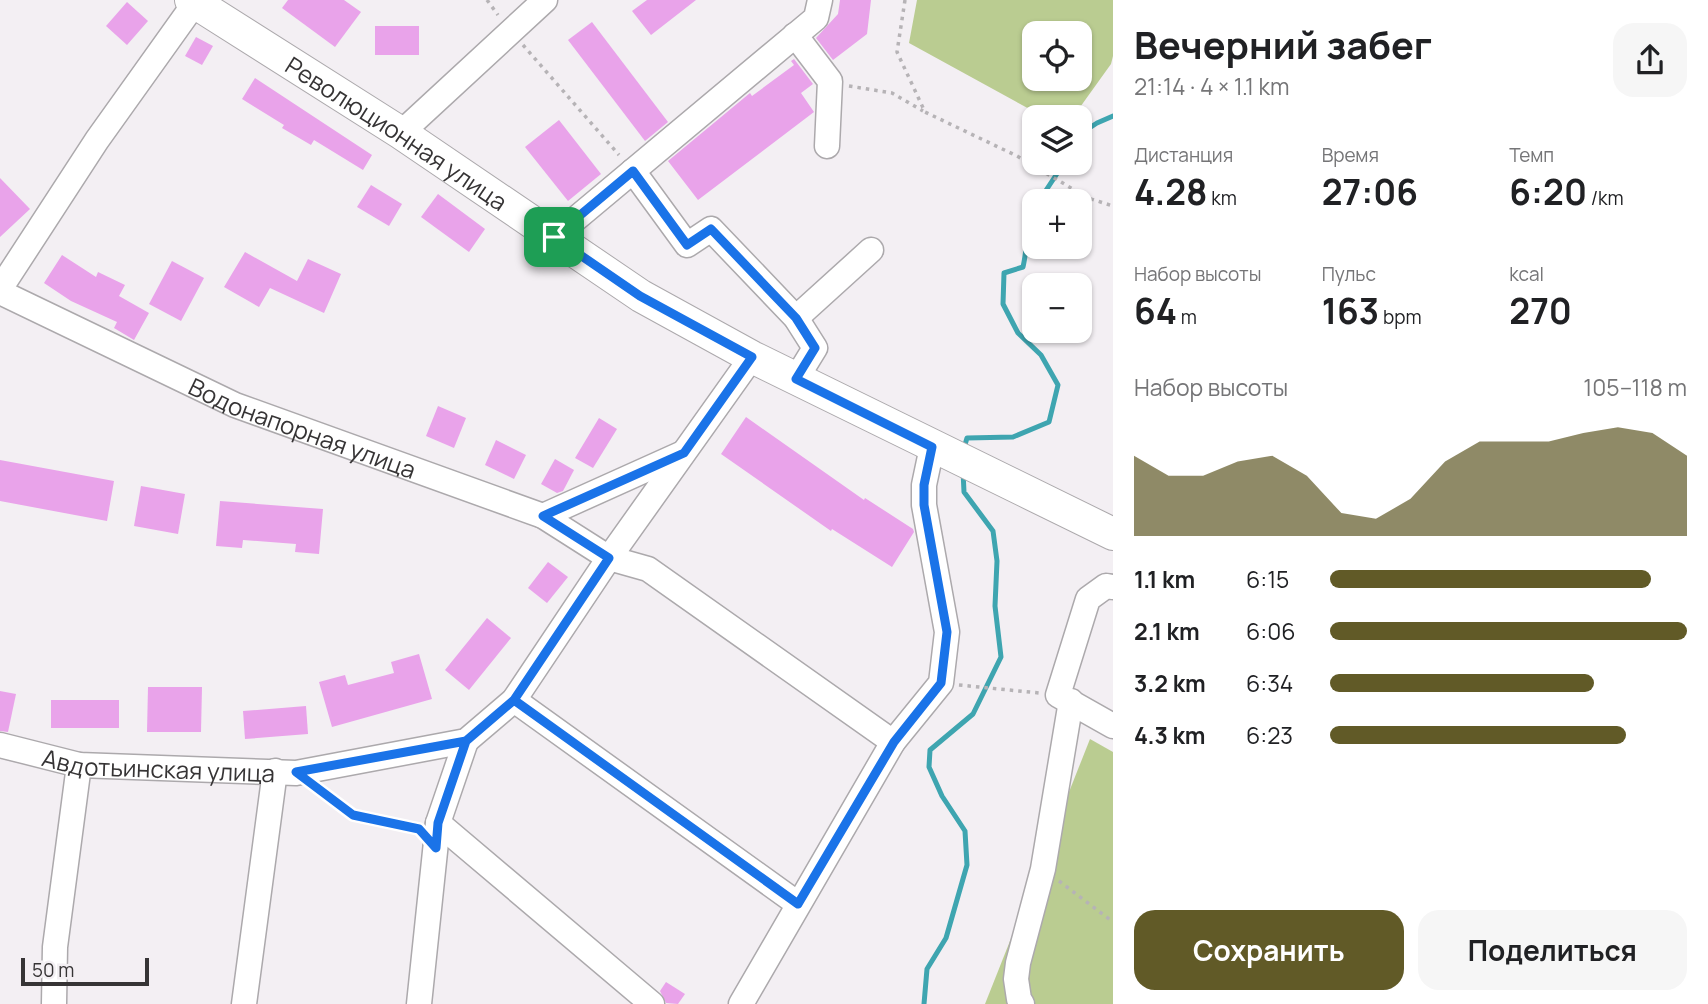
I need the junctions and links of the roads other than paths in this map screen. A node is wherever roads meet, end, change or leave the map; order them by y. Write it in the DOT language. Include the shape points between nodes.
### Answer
graph roads {
  1 [pos="545,0"];
  2 [pos="820,0"];
  3 [pos="194,1"];
  4 [pos="795,35"];
  5 [pos="401,133"];
  6 [pos="827,146"];
  7 [pos="633,171"];
  8 [pos="554,237"];
  9 [pos="871,250"];
  10 [pos="0,290"];
  11 [pos="796,318"];
  12 [pos="752,357"];
  13 [pos="796,379"];
  14 [pos="932,447"];
  15 [pos="684,453"];
  16 [pos="543,516"];
  17 [pos="1113,534"];
  18 [pos="609,558"];
  19 [pos="1113,587"];
  20 [pos="1064,698"];
  21 [pos="514,700"];
  22 [pos="1113,726"];
  23 [pos="466,741"];
  24 [pos="894,742"];
  25 [pos="0,746"];
  26 [pos="79,765"];
  27 [pos="286,772"];
  28 [pos="438,823"];
  29 [pos="798,904"];
  30 [pos="54,1004"];
  31 [pos="244,1004"];
  32 [pos="419,1004"];
  33 [pos="652,1004"];
  34 [pos="741,1004"];
  35 [pos="1022,1004"];
  1 -- 5 [label="street"];
  2 -- 4 [label="street" via="816,18"];
  3 -- 5 [label="main road, Революционная улица"];
  3 -- 10 [label="street" via="97,139"];
  4 -- 6 [label="street" via="830,81"];
  4 -- 7 [label="street"];
  5 -- 8 [label="main road, Революционная улица"];
  7 -- 8 [label="street"];
  7 -- 11 [label="street" via="687,245 711,229"];
  8 -- 12 [label="main road, Революционная улица" via="640,296"];
  9 -- 11 [label="street"];
  10 -- 16 [label="street, Водонапорная улица" via="234,405"];
  11 -- 13 [label="street" via="815,348"];
  12 -- 13 [label="main road, Революционная улица"];
  12 -- 15 [label="street"];
  13 -- 14 [label="main road, Революционная улица"];
  14 -- 17 [label="main road, Революционная улица"];
  14 -- 24 [label="street" via="924,505 947,632 941,683"];
  15 -- 16 [label="street"];
  15 -- 18 [label="street"];
  16 -- 18 [label="street, Водонапорная улица"];
  18 -- 21 [label="street"];
  18 -- 24 [label="street, Водонапорная улица" via="648,569"];
  19 -- 20 [label="street" via="1106,586 1088,599"];
  20 -- 22 [label="street"];
  20 -- 35 [label="street" via="1043,869 1018,963 1016,979"];
  21 -- 23 [label="street"];
  21 -- 29 [label="street"];
  23 -- 27 [label="street, Авдотьинская улица"];
  23 -- 28 [label="street"];
  24 -- 29 [label="street"];
  25 -- 26 [label="street, Авдотьинская улица"];
  26 -- 27 [label="street, Авдотьинская улица"];
  26 -- 30 [label="street" via="55,947"];
  27 -- 31 [label="street"];
  28 -- 32 [label="street"];
  28 -- 33 [label="street"];
  29 -- 34 [label="street"];
}
